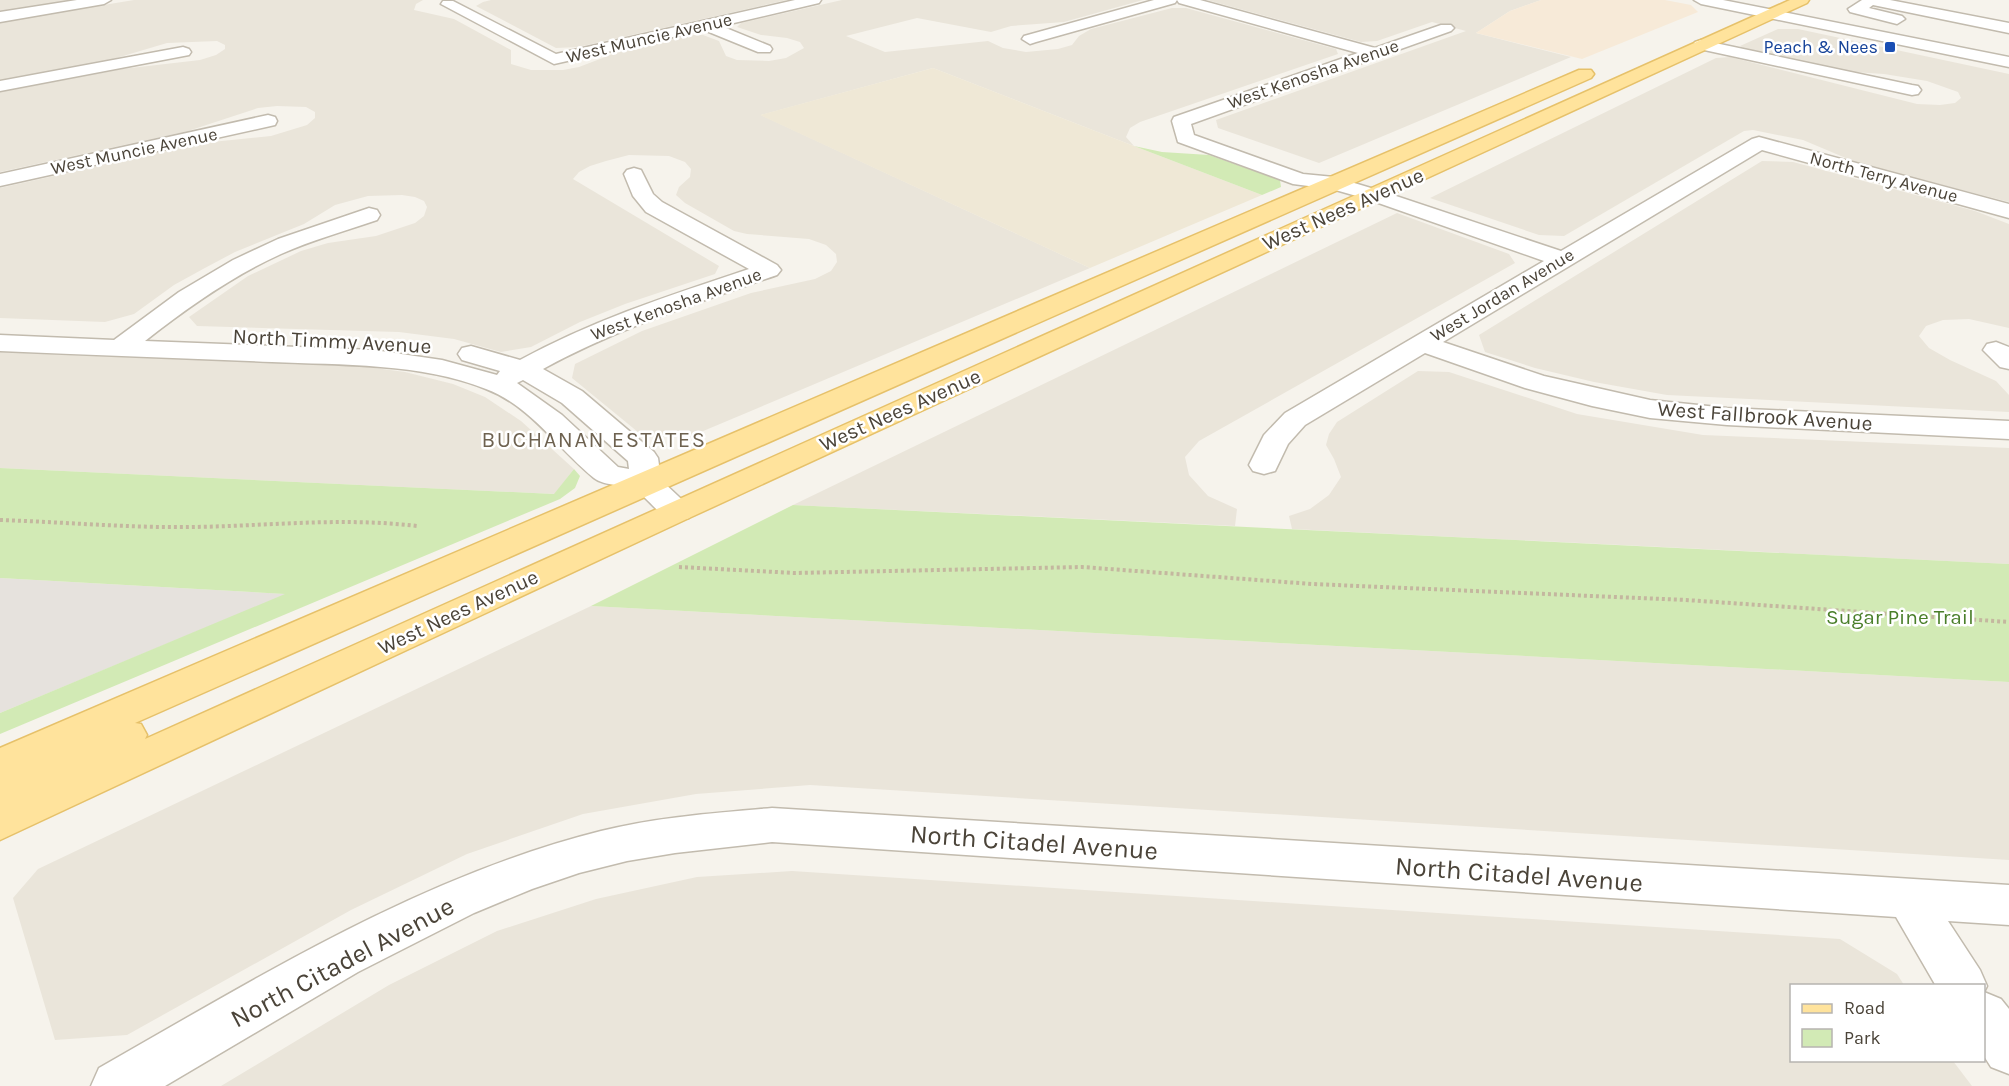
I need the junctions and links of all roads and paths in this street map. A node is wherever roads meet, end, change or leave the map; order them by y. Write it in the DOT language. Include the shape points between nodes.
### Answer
graph roads {
  1 [pos="104,0"];
  2 [pos="468,0"];
  3 [pos="814,0"];
  4 [pos="1170,0"];
  5 [pos="1184,0"];
  6 [pos="1701,0"];
  7 [pos="1802,0"];
  8 [pos="1868,1"];
  9 [pos="1756,7"];
  10 [pos="0,17"];
  11 [pos="706,25"];
  12 [pos="1446,28"];
  13 [pos="2009,28"];
  14 [pos="1030,39"];
  15 [pos="2009,41"];
  16 [pos="1701,45"];
  17 [pos="764,49"];
  18 [pos="183,52"];
  19 [pos="1376,52"];
  20 [pos="2009,62"];
  21 [pos="0,86"];
  22 [pos="1912,90"];
  23 [pos="268,121"];
  24 [pos="1759,143"];
  25 [pos="634,174"];
  26 [pos="0,180"];
  27 [pos="1334,183"];
  28 [pos="1374,195"];
  29 [pos="2009,211"];
  30 [pos="369,215"];
  31 [pos="1562,259"];
  32 [pos="0,326"];
  33 [pos="130,340"];
  34 [pos="0,343"];
  35 [pos="1423,343"];
  36 [pos="522,369"];
  37 [pos="496,384"];
  38 [pos="2009,430"];
  39 [pos="1264,465"];
  40 [pos="646,483"];
  41 [pos="678,511"];
  42 [pos="0,519"];
  43 [pos="417,526"];
  44 [pos="679,567"];
  45 [pos="411,587"];
  46 [pos="2009,622"];
  47 [pos="0,765"];
  48 [pos="0,792"];
  49 [pos="0,823"];
  50 [pos="1909,899"];
  51 [pos="2009,905"];
  52 [pos="1962,984"];
  53 [pos="1985,1018"];
  54 [pos="2009,1050"];
  55 [pos="117,1086"];
  1 -- 10 [label="street"];
  2 -- 11 [label="street, West Muncie Avenue" via="448,4 554,59"];
  3 -- 11 [label="street, West Muncie Avenue"];
  4 -- 14 [label="street"];
  5 -- 19 [label="street"];
  6 -- 9 [label="street"];
  7 -- 9 [label="main road, West Nees Avenue"];
  8 -- 13 [label="street"];
  8 -- 15 [label="street" via="1855,9"];
  9 -- 16 [label="main road, West Nees Avenue"];
  9 -- 20 [label="street"];
  9 -- 27 [label="main road, West Nees Avenue"];
  11 -- 17 [label="street"];
  12 -- 19 [label="street, West Kenosha Avenue"];
  16 -- 22 [label="street"];
  16 -- 28 [label="main road, West Nees Avenue"];
  18 -- 21 [label="street"];
  19 -- 27 [label="street, West Kenosha Avenue" via="1181,121 1185,138 1300,180"];
  23 -- 26 [label="street, West Muncie Avenue"];
  24 -- 29 [label="street, North Terry Avenue"];
  24 -- 31 [label="street, West Jordan Avenue"];
  25 -- 36 [label="street, West Kenosha Avenue" via="654,207 769,270 628,318"];
  27 -- 28 [label="street"];
  27 -- 40 [label="main road, West Nees Avenue"];
  28 -- 31 [label="street"];
  28 -- 41 [label="main road, West Nees Avenue"];
  30 -- 33 [label="street" via="254,258 202,287"];
  31 -- 35 [label="street, West Jordan Avenue"];
  32 -- 33 [label="street, North Timmy Avenue"];
  33 -- 34 [label="street, North Timmy Avenue"];
  33 -- 36 [label="street, North Timmy Avenue" via="383,340 456,350"];
  33 -- 37 [label="street, North Timmy Avenue" via="406,361"];
  35 -- 38 [label="street, West Fallbrook Avenue" via="1532,381 1651,409 1710,416"];
  35 -- 39 [label="street, West Jordan Avenue" via="1295,419 1274,441"];
  36 -- 37 [label="street, West Kenosha Avenue"];
  36 -- 40 [label="street, North Timmy Avenue" via="572,397 643,458"];
  37 -- 40 [label="street, North Timmy Avenue" via="552,421 607,473"];
  40 -- 41 [label="street, North Timmy Avenue"];
  40 -- 45 [label="main road, West Nees Avenue"];
  41 -- 49 [label="main road, West Nees Avenue"];
  42 -- 43 [label="path" via="180,527 329,521"];
  44 -- 46 [label="path" via="795,573 1082,567 1312,584 1675,599"];
  45 -- 47 [label="main road, West Nees Avenue"];
  45 -- 48 [label="main road" via="249,680"];
  50 -- 51 [label="street, North Citadel Avenue"];
  50 -- 52 [label="street"];
  50 -- 55 [label="street, North Citadel Avenue" via="772,825 669,834 580,854 475,891 381,934"];
  53 -- 54 [label="street"];
}
